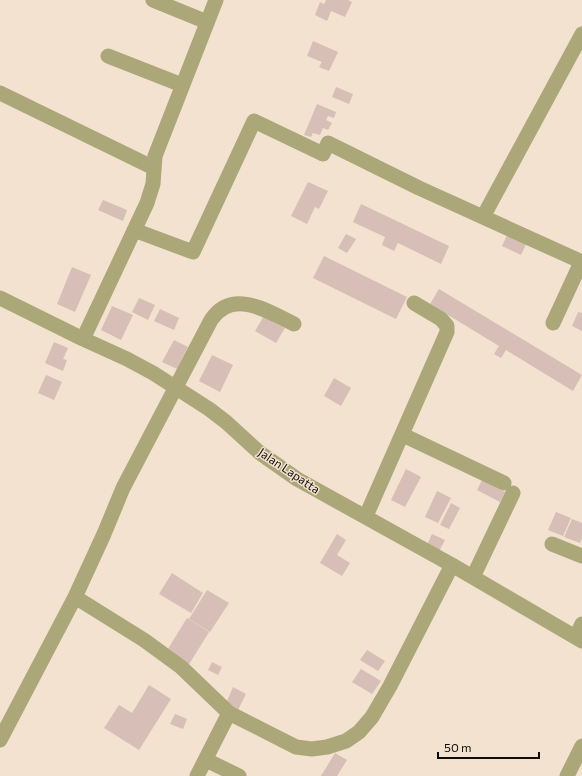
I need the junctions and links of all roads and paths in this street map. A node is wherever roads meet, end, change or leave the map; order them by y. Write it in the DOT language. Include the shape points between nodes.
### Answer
graph roads {
  1 [pos="152,0"];
  2 [pos="216,0"];
  3 [pos="207,22"];
  4 [pos="582,34"];
  5 [pos="108,56"];
  6 [pos="182,85"];
  7 [pos="0,93"];
  8 [pos="154,168"];
  9 [pos="483,217"];
  10 [pos="134,230"];
  11 [pos="582,262"];
  12 [pos="582,266"];
  13 [pos="0,298"];
  14 [pos="414,303"];
  15 [pos="294,324"];
  16 [pos="553,324"];
  17 [pos="82,339"];
  18 [pos="176,388"];
  19 [pos="403,435"];
  20 [pos="366,516"];
  21 [pos="552,544"];
  22 [pos="582,556"];
  23 [pos="452,565"];
  24 [pos="473,577"];
  25 [pos="74,597"];
  26 [pos="580,634"];
  27 [pos="229,712"];
  28 [pos="0,740"];
  29 [pos="582,746"];
  30 [pos="206,760"];
  31 [pos="197,776"];
  32 [pos="239,776"];
  33 [pos="567,776"];
  1 -- 3 [label="street"];
  2 -- 3 [label="street"];
  3 -- 6 [label="street"];
  4 -- 9 [label="street"];
  5 -- 6 [label="street"];
  6 -- 8 [label="street" via="156,151"];
  7 -- 8 [label="street"];
  8 -- 10 [label="street" via="153,184 147,203"];
  9 -- 10 [label="street" via="328,143 323,154 254,121 193,252"];
  9 -- 11 [label="street"];
  10 -- 17 [label="street"];
  12 -- 16 [label="street"];
  13 -- 17 [label="street, Jalan Lapatta"];
  14 -- 19 [label="street" via="441,319 447,326 447,332"];
  15 -- 18 [label="street" via="249,304 238,303 223,307 211,320"];
  17 -- 18 [label="street, Jalan Lapatta" via="127,359"];
  18 -- 20 [label="street, Jalan Lapatta" via="220,418 260,453 297,480"];
  18 -- 25 [label="street" via="123,488"];
  19 -- 20 [label="street"];
  19 -- 24 [label="street" via="508,488"];
  20 -- 23 [label="street, Jalan Lapatta"];
  21 -- 22 [label="street"];
  23 -- 24 [label="street, Jalan Lapatta"];
  23 -- 27 [label="street" via="372,717 359,732 346,741 312,750 296,747"];
  24 -- 26 [label="street, Jalan Lapatta"];
  25 -- 27 [label="street" via="144,640 181,667"];
  25 -- 28 [label="street"];
  27 -- 30 [label="street"];
  29 -- 33 [label="street"];
  30 -- 31 [label="street"];
  30 -- 32 [label="street"];
}
